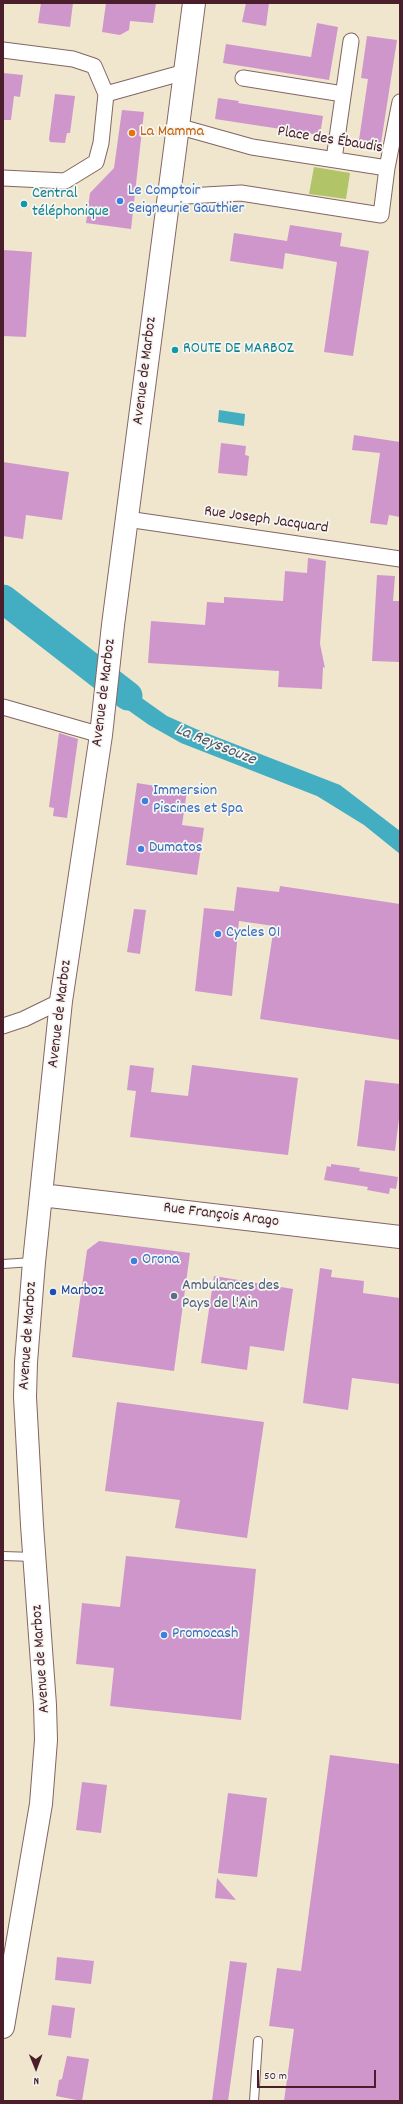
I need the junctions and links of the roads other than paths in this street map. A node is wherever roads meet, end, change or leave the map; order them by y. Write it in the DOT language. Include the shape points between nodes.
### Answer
graph roads {
  1 [pos="194,3"];
  2 [pos="351,41"];
  3 [pos="3,50"];
  4 [pos="185,72"];
  5 [pos="243,78"];
  6 [pos="106,94"];
  7 [pos="343,94"];
  8 [pos="400,102"];
  9 [pos="177,126"];
  10 [pos="334,159"];
  11 [pos="387,168"];
  12 [pos="3,178"];
  13 [pos="169,197"];
  14 [pos="127,520"];
  15 [pos="400,559"];
  16 [pos="3,707"];
  17 [pos="101,735"];
  18 [pos="61,1001"];
  19 [pos="3,1026"];
  20 [pos="41,1195"];
  21 [pos="400,1238"];
  22 [pos="34,1262"];
  23 [pos="3,1264"];
  24 [pos="3,1556"];
  25 [pos="35,1557"];
  26 [pos="5,1998"];
  27 [pos="3,2027"];
  28 [pos="258,2041"];
  29 [pos="254,2101"];
  1 -- 4 [label="main road, Avenue de Marboz"];
  2 -- 7 [label="street"];
  3 -- 6 [label="street" via="73,59 94,66"];
  4 -- 6 [label="street"];
  4 -- 9 [label="main road, Avenue de Marboz"];
  5 -- 7 [label="street"];
  6 -- 12 [label="street" via="101,143 96,162 65,181"];
  7 -- 10 [label="street"];
  8 -- 11 [label="street"];
  9 -- 10 [label="street, Place des Ébaudis" via="252,147"];
  9 -- 13 [label="main road, Avenue de Marboz"];
  10 -- 11 [label="street, Place des Ébaudis"];
  11 -- 13 [label="street, Place des Ébaudis" via="381,215 241,193 223,200"];
  13 -- 14 [label="main road, Avenue de Marboz"];
  14 -- 15 [label="street, Rue Joseph Jacquard"];
  14 -- 17 [label="main road, Avenue de Marboz"];
  16 -- 17 [label="street"];
  17 -- 18 [label="main road, Avenue de Marboz"];
  18 -- 19 [label="street"];
  18 -- 20 [label="main road, Avenue de Marboz"];
  20 -- 21 [label="main road, Rue François Arago"];
  20 -- 22 [label="main road, Avenue de Marboz"];
  22 -- 23 [label="lane"];
  22 -- 25 [label="main road, Avenue de Marboz" via="25,1397"];
  24 -- 25 [label="lane"];
  25 -- 26 [label="main road, Avenue de Marboz" via="46,1705 44,1772 40,1812"];
  26 -- 27 [label="main road, Avenue de Marboz"];
  28 -- 29 [label="lane"];
}
